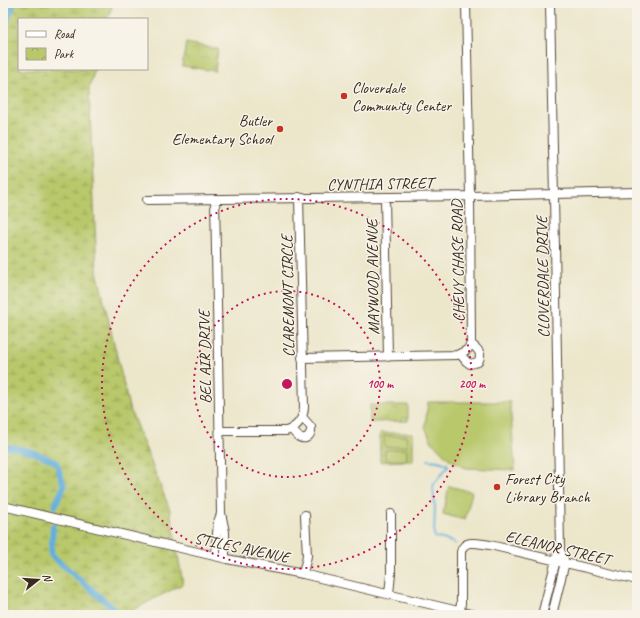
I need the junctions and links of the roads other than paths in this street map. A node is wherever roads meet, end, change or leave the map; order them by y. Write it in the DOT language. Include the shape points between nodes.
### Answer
graph roads {
  1 [pos="466,3"];
  2 [pos="550,3"];
  3 [pos="637,192"];
  4 [pos="554,194"];
  5 [pos="470,196"];
  6 [pos="299,197"];
  7 [pos="385,197"];
  8 [pos="215,199"];
  9 [pos="147,200"];
  10 [pos="471,344"];
  11 [pos="461,354"];
  12 [pos="388,357"];
  13 [pos="302,358"];
  14 [pos="302,417"];
  15 [pos="291,429"];
  16 [pos="220,431"];
  17 [pos="3,506"];
  18 [pos="221,513"];
  19 [pos="391,514"];
  20 [pos="305,515"];
  21 [pos="560,550"];
  22 [pos="215,556"];
  23 [pos="225,558"];
  24 [pos="555,560"];
  25 [pos="565,562"];
  26 [pos="303,574"];
  27 [pos="637,580"];
  28 [pos="389,594"];
  29 [pos="460,612"];
  30 [pos="475,615"];
  31 [pos="542,615"];
  32 [pos="552,615"];
  1 -- 5 [label="street, CHEVY CHASE ROAD"];
  2 -- 4 [label="street, CLOVERDALE DRIVE"];
  3 -- 4 [label="street, CYNTHIA STREET"];
  4 -- 5 [label="street, CYNTHIA STREET"];
  4 -- 21 [label="street, CLOVERDALE DRIVE"];
  5 -- 7 [label="street, CYNTHIA STREET"];
  5 -- 10 [label="street, CHEVY CHASE ROAD"];
  6 -- 7 [label="street, CYNTHIA STREET"];
  6 -- 8 [label="street, CYNTHIA STREET"];
  6 -- 13 [label="street, CLAREMONT CIRCLE"];
  7 -- 12 [label="street, MAYWOOD AVENUE"];
  8 -- 9 [label="street, CYNTHIA STREET"];
  8 -- 16 [label="street, BEL AIR DRIVE"];
  10 -- 11 [label="street, CHEVY CHASE ROAD"];
  10 -- 11 [label="street" via="480,353 478,362 470,364"];
  11 -- 12 [label="street"];
  12 -- 13 [label="street"];
  13 -- 14 [label="street, CLAREMONT CIRCLE"];
  14 -- 15 [label="street"];
  14 -- 15 [label="street" via="312,426 310,435 301,437"];
  15 -- 16 [label="street" via="273,432"];
  16 -- 18 [label="street, BEL AIR DRIVE"];
  17 -- 22 [label="street, STILES AVENUE"];
  18 -- 22 [label="street, BEL AIR DRIVE"];
  18 -- 23 [label="street, BEL AIR DRIVE" via="225,532"];
  19 -- 28 [label="street"];
  20 -- 26 [label="street" via="306,556"];
  21 -- 24 [label="street, CLOVERDALE DRIVE"];
  21 -- 25 [label="street, CLOVERDALE DRIVE"];
  22 -- 23 [label="street, STILES AVENUE"];
  23 -- 26 [label="street, STILES AVENUE"];
  24 -- 25 [label="street, ELEANOR STREET"];
  24 -- 29 [label="street, ELEANOR STREET" via="472,542 465,544 461,552"];
  24 -- 31 [label="street, CLOVERDALE DRIVE"];
  25 -- 27 [label="street, ELEANOR STREET"];
  25 -- 32 [label="street"];
  26 -- 28 [label="street, STILES AVENUE"];
  28 -- 29 [label="street, STILES AVENUE"];
  29 -- 30 [label="street, STILES AVENUE"];
}
